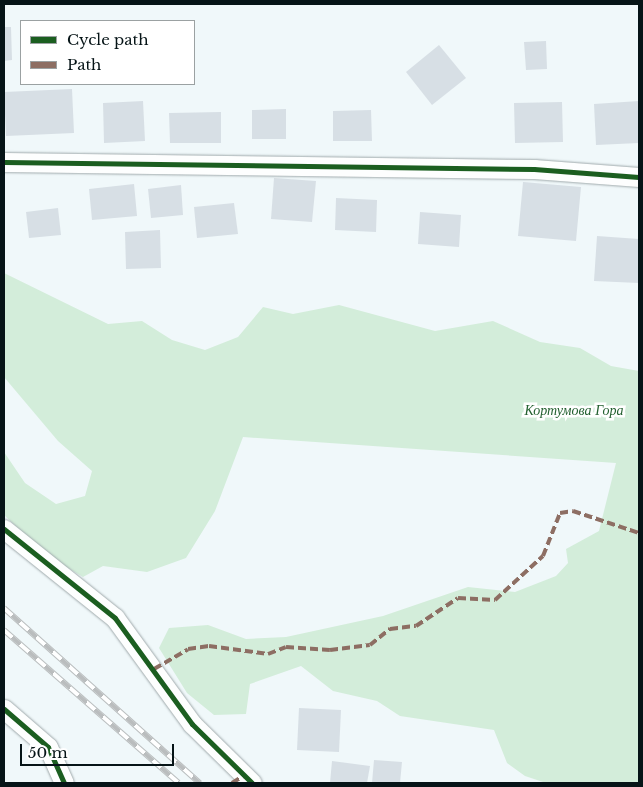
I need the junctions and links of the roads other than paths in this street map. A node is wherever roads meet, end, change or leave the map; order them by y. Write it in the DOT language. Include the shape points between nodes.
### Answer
graph roads {
  1 [pos="4,162"];
  2 [pos="639,177"];
  3 [pos="4,529"];
  4 [pos="4,709"];
  5 [pos="64,783"];
  6 [pos="252,783"];
  1 -- 2 [label="street" via="534,169"];
  3 -- 6 [label="street" via="115,618 192,724"];
  4 -- 5 [label="street" via="48,747"];
}
